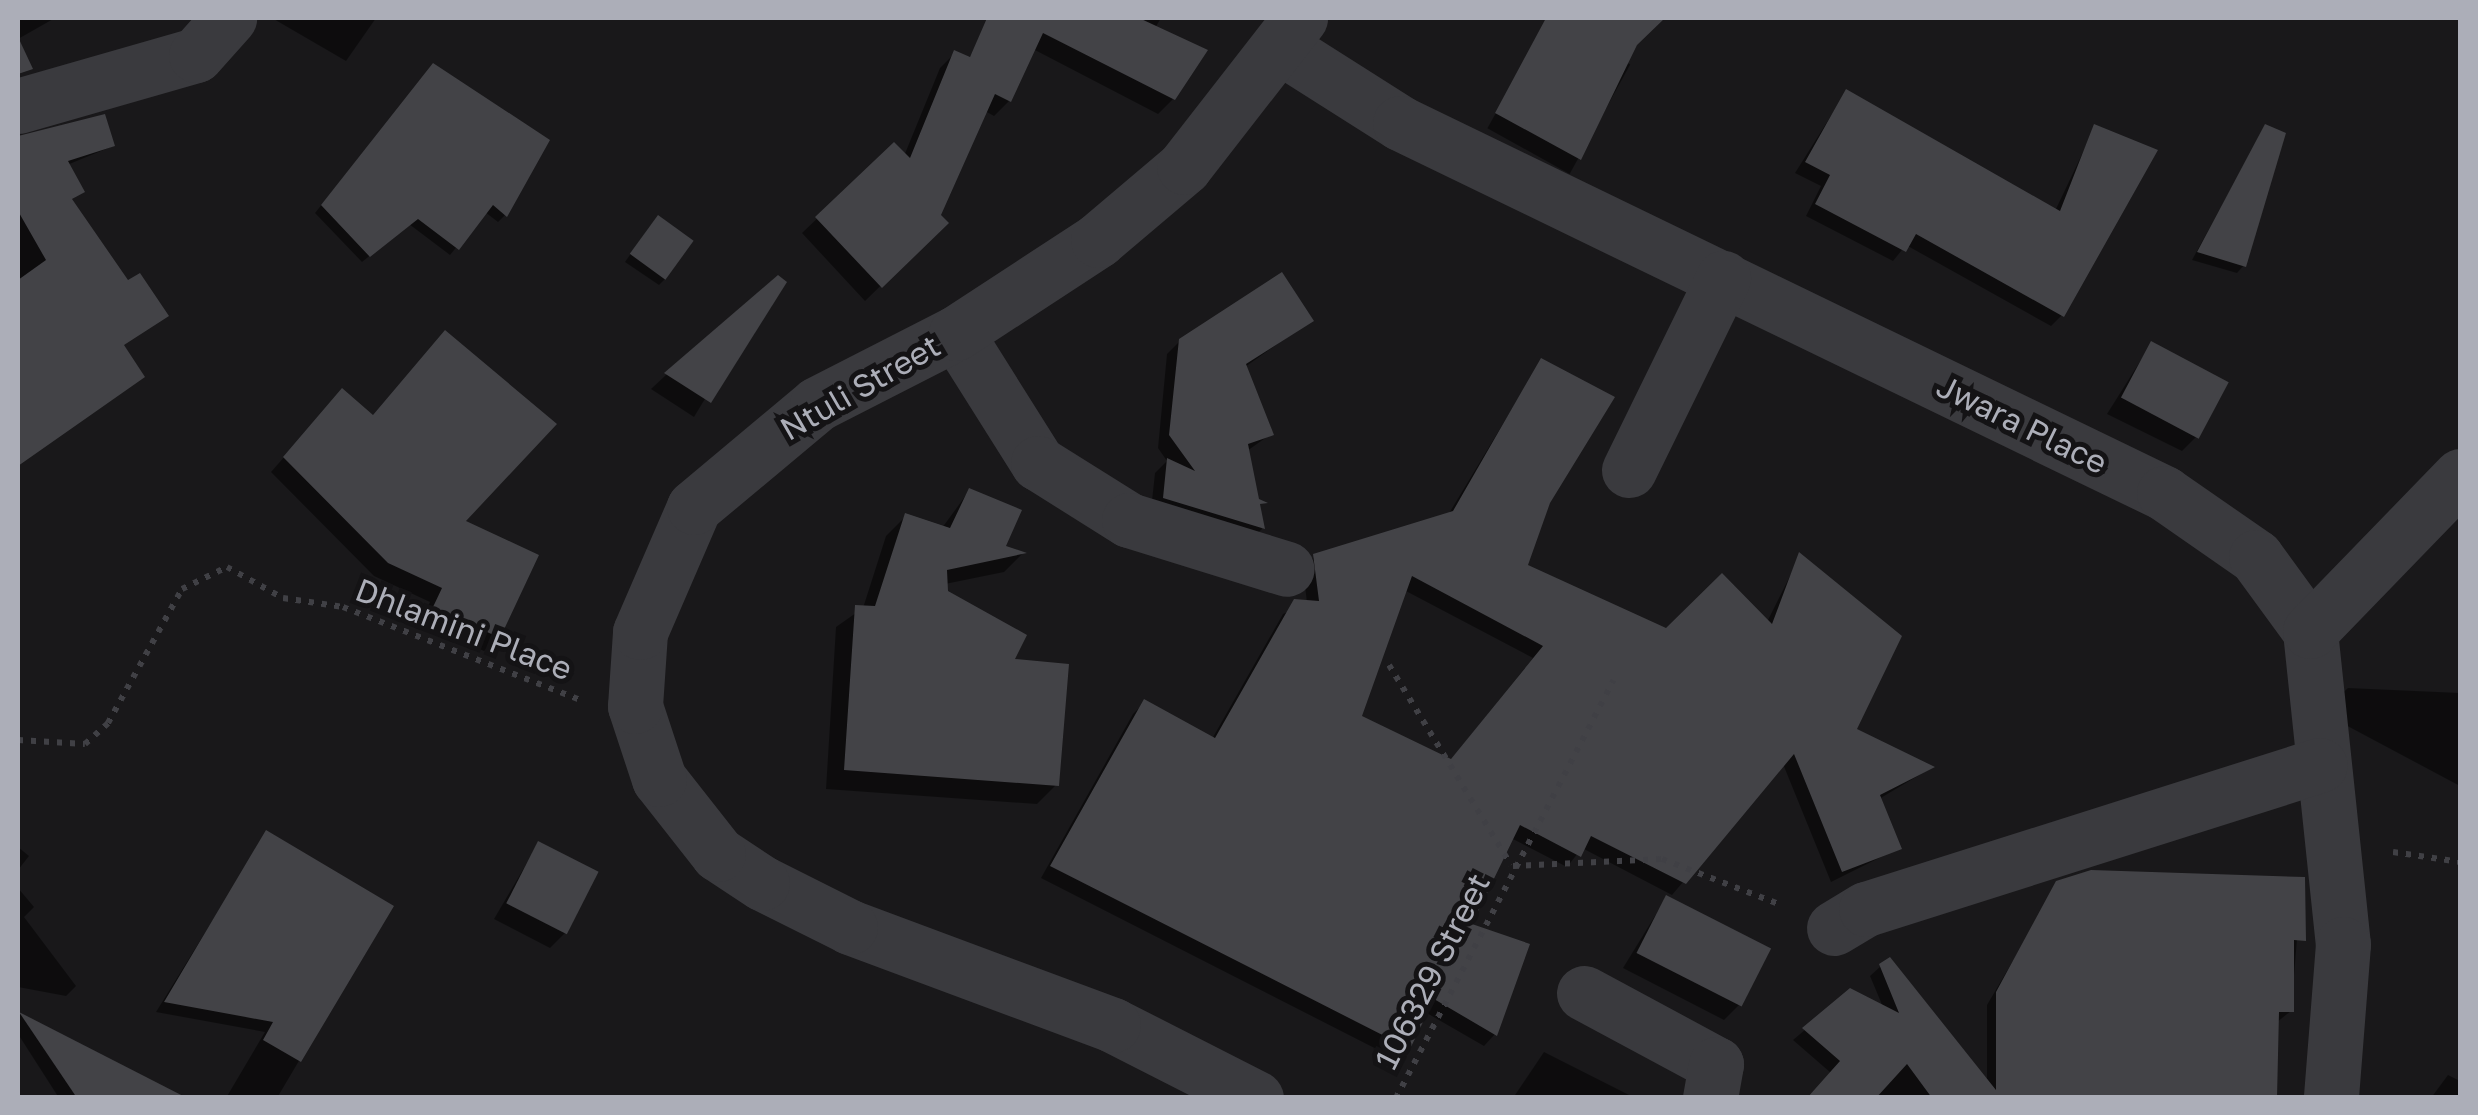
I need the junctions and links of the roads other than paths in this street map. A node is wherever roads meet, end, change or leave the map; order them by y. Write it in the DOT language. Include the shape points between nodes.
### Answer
graph roads {
  1 [pos="229,18"];
  2 [pos="1291,33"];
  3 [pos="18,106"];
  4 [pos="1723,278"];
  5 [pos="956,333"];
  6 [pos="1629,470"];
  7 [pos="2460,476"];
  8 [pos="1287,569"];
  9 [pos="2310,631"];
  10 [pos="2320,765"];
  11 [pos="1834,928"];
  12 [pos="1584,993"];
  13 [pos="1256,1098"];
  14 [pos="1710,1098"];
  15 [pos="2332,1098"];
  1 -- 3 [label="street" via="196,55"];
  2 -- 4 [label="street, Jwara Place" via="1400,123"];
  2 -- 5 [label="street, Ntuli Street" via="1184,167 1098,240"];
  4 -- 6 [label="street"];
  4 -- 9 [label="street, Jwara Place" via="2164,493 2256,556"];
  5 -- 8 [label="street" via="1038,463 1129,520"];
  5 -- 13 [label="street, Ntuli Street" via="817,404 694,508 640,632 635,706 659,779 718,854 762,883 850,928 1113,1025"];
  7 -- 9 [label="street"];
  9 -- 10 [label="street"];
  10 -- 11 [label="street" via="1866,909"];
  10 -- 15 [label="street" via="2344,944"];
  12 -- 14 [label="street" via="1716,1064"];
}
